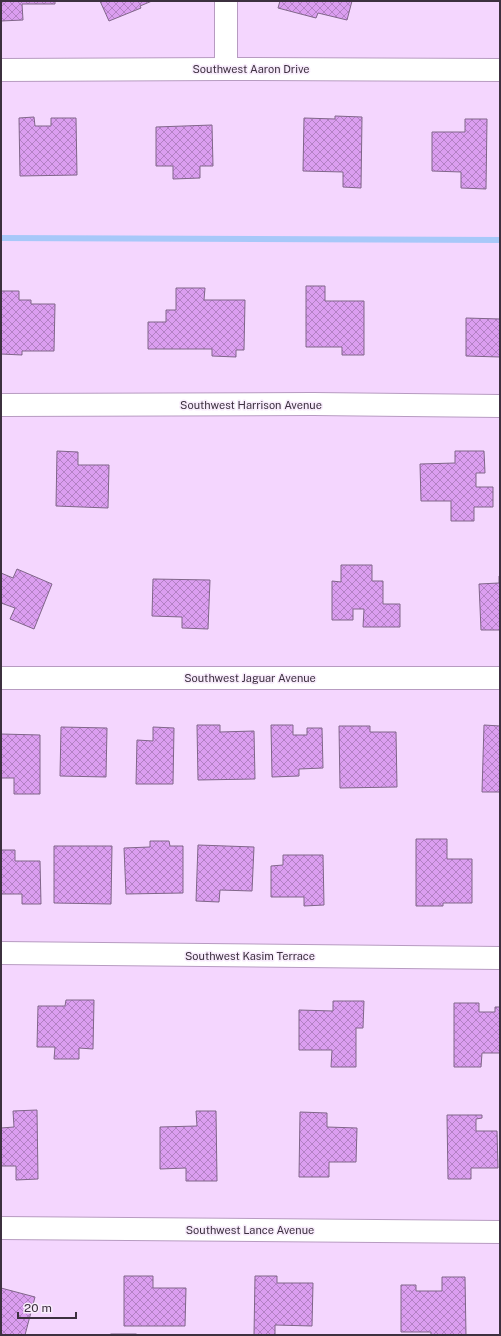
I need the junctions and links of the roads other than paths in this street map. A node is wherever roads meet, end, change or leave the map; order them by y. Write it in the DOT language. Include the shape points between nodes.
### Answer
graph roads {
  1 [pos="226,1"];
  2 [pos="226,69"];
  3 [pos="1,70"];
  4 [pos="500,70"];
  5 [pos="1,405"];
  6 [pos="500,406"];
  7 [pos="1,678"];
  8 [pos="500,678"];
  9 [pos="1,953"];
  10 [pos="500,958"];
  11 [pos="1,1228"];
  12 [pos="500,1232"];
  1 -- 2 [label="street"];
  2 -- 3 [label="street, Southwest Aaron Drive"];
  2 -- 4 [label="street, Southwest Aaron Drive"];
  5 -- 6 [label="street, Southwest Harrison Avenue"];
  7 -- 8 [label="street, Southwest Jaguar Avenue"];
  9 -- 10 [label="street, Southwest Kasim Terrace"];
  11 -- 12 [label="street, Southwest Lance Avenue"];
}
